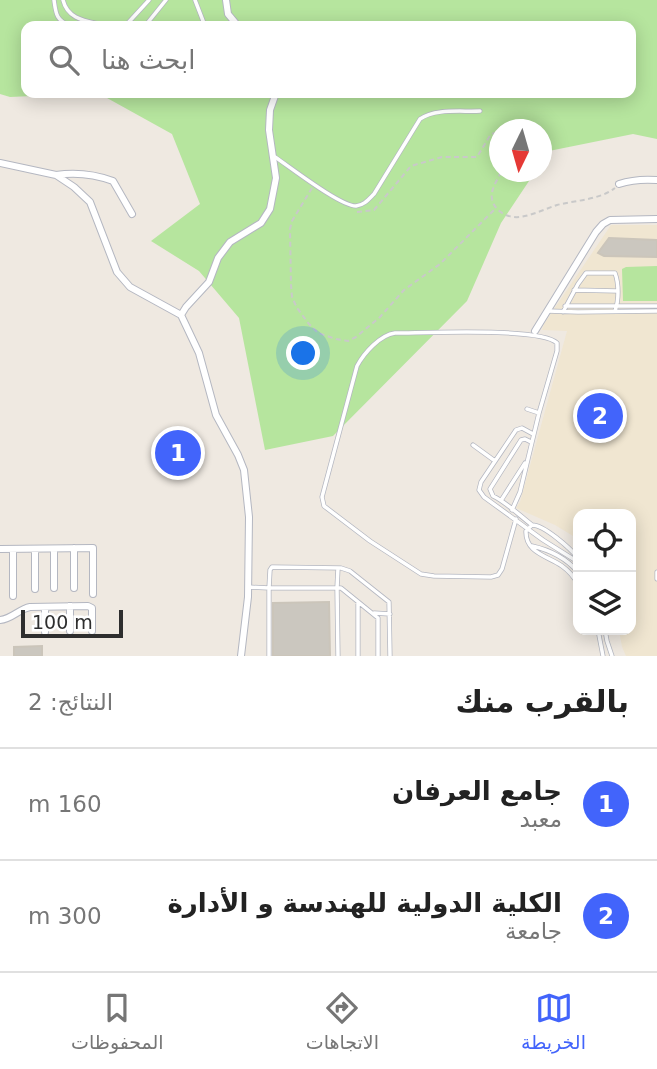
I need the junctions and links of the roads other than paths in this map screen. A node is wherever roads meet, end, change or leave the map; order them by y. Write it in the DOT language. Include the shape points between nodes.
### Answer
graph roads {
  1 [pos="54,0"];
  2 [pos="63,0"];
  3 [pos="149,0"];
  4 [pos="166,0"];
  5 [pos="195,0"];
  6 [pos="226,0"];
  7 [pos="60,21"];
  8 [pos="90,21"];
  9 [pos="130,21"];
  10 [pos="149,21"];
  11 [pos="203,21"];
  12 [pos="234,21"];
  13 [pos="274,98"];
  14 [pos="480,111"];
  15 [pos="273,155"];
  16 [pos="0,163"];
  17 [pos="56,175"];
  18 [pos="657,180"];
  19 [pos="619,184"];
  20 [pos="131,214"];
  21 [pos="657,219"];
  22 [pos="574,290"];
  23 [pos="617,290"];
  24 [pos="565,306"];
  25 [pos="616,308"];
  26 [pos="657,309"];
  27 [pos="548,311"];
  28 [pos="562,312"];
  29 [pos="181,315"];
  30 [pos="534,333"];
  31 [pos="527,409"];
  32 [pos="539,413"];
  33 [pos="533,434"];
  34 [pos="531,442"];
  35 [pos="473,445"];
  36 [pos="527,460"];
  37 [pos="495,461"];
  38 [pos="491,498"];
  39 [pos="502,499"];
  40 [pos="512,510"];
  41 [pos="516,519"];
  42 [pos="530,526"];
  43 [pos="530,546"];
  44 [pos="54,548"];
  45 [pos="74,548"];
  46 [pos="0,549"];
  47 [pos="13,549"];
  48 [pos="35,549"];
  49 [pos="573,555"];
  50 [pos="573,557"];
  51 [pos="573,567"];
  52 [pos="338,568"];
  53 [pos="657,572"];
  54 [pos="573,578"];
  55 [pos="657,579"];
  56 [pos="248,587"];
  57 [pos="54,588"];
  58 [pos="74,588"];
  59 [pos="269,588"];
  60 [pos="337,588"];
  61 [pos="35,589"];
  62 [pos="93,594"];
  63 [pos="13,596"];
  64 [pos="358,601"];
  65 [pos="45,607"];
  66 [pos="69,607"];
  67 [pos="372,612"];
  68 [pos="390,614"];
  69 [pos="0,620"];
  70 [pos="70,631"];
  71 [pos="92,631"];
  72 [pos="45,632"];
  73 [pos="599,635"];
  74 [pos="606,635"];
  75 [pos="240,656"];
  76 [pos="269,656"];
  77 [pos="338,656"];
  78 [pos="358,656"];
  79 [pos="378,656"];
  80 [pos="390,656"];
  81 [pos="604,656"];
  82 [pos="612,656"];
  1 -- 7 [label="lane"];
  2 -- 8 [label="lane" via="72,16"];
  3 -- 9 [label="lane"];
  4 -- 10 [label="lane"];
  5 -- 11 [label="lane"];
  6 -- 12 [label="street"];
  13 -- 15 [label="street" via="269,130"];
  14 -- 15 [label="lane" via="426,114 374,194 357,206 348,205"];
  15 -- 29 [label="street" via="276,178 270,209 261,223 229,242 209,282"];
  16 -- 17 [label="street"];
  17 -- 20 [label="street" via="89,174 113,181"];
  17 -- 29 [label="street" via="90,202 117,272 130,287"];
  18 -- 19 [label="street"];
  21 -- 27 [label="street" via="603,224"];
  22 -- 23 [label="lane"];
  22 -- 23 [label="lane" via="586,273 615,273"];
  22 -- 24 [label="lane"];
  23 -- 25 [label="lane"];
  24 -- 25 [label="lane"];
  24 -- 28 [label="lane"];
  25 -- 26 [label="lane"];
  25 -- 28 [label="lane"];
  27 -- 28 [label="lane"];
  27 -- 30 [label="street"];
  29 -- 56 [label="street" via="200,353 216,415 244,470"];
  30 -- 32 [label="lane" via="554,340 557,347"];
  30 -- 41 [label="lane" via="395,333 383,337 357,366 321,500 370,541 428,576 495,577 502,569"];
  31 -- 32 [label="lane"];
  32 -- 33 [label="lane"];
  33 -- 34 [label="lane"];
  33 -- 37 [label="lane" via="516,430"];
  34 -- 36 [label="lane"];
  34 -- 38 [label="lane" via="519,442 491,486"];
  35 -- 37 [label="lane"];
  36 -- 39 [label="lane"];
  36 -- 40 [label="lane"];
  37 -- 38 [label="lane" via="479,486 481,494"];
  38 -- 39 [label="lane"];
  38 -- 41 [label="lane"];
  39 -- 40 [label="lane"];
  40 -- 42 [label="lane"];
  41 -- 42 [label="lane"];
  42 -- 43 [label="lane" via="525,536"];
  42 -- 49 [label="lane" via="538,525"];
  42 -- 50 [label="lane" via="543,540"];
  43 -- 51 [label="lane" via="555,554"];
  43 -- 54 [label="lane"];
  44 -- 45 [label="street"];
  44 -- 48 [label="street"];
  44 -- 57 [label="street"];
  45 -- 58 [label="street"];
  45 -- 62 [label="street" via="93,548"];
  46 -- 47 [label="street"];
  47 -- 48 [label="street"];
  47 -- 63 [label="street"];
  48 -- 61 [label="street"];
  52 -- 59 [label="lane" via="272,567"];
  52 -- 60 [label="lane"];
  52 -- 68 [label="lane" via="350,571 388,600"];
  53 -- 55 [label="lane"];
  56 -- 59 [label="lane"];
  56 -- 75 [label="street"];
  59 -- 60 [label="lane"];
  59 -- 76 [label="lane"];
  60 -- 64 [label="lane"];
  60 -- 77 [label="lane"];
  64 -- 67 [label="lane"];
  64 -- 78 [label="lane"];
  65 -- 66 [label="street"];
  65 -- 69 [label="street" via="24,608"];
  65 -- 72 [label="street"];
  66 -- 70 [label="street"];
  66 -- 71 [label="street" via="92,608"];
  67 -- 68 [label="lane"];
  67 -- 79 [label="lane" via="378,618"];
  68 -- 80 [label="lane"];
  73 -- 81 [label="lane"];
  74 -- 82 [label="lane"];
}
